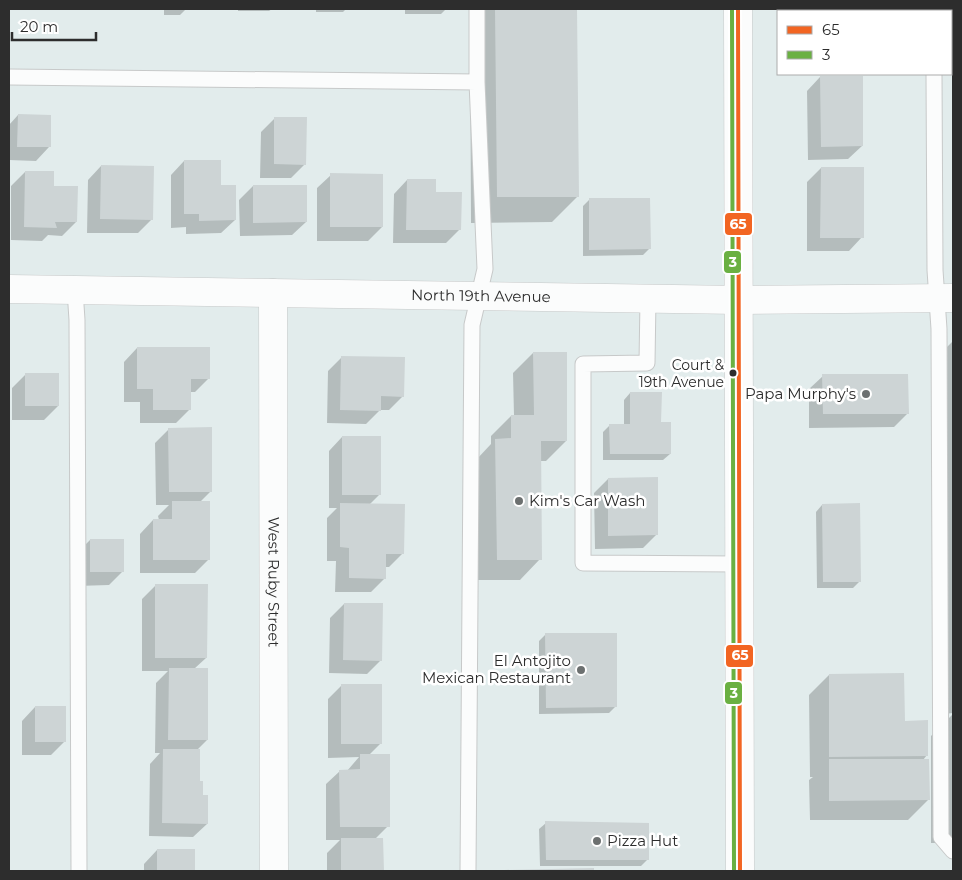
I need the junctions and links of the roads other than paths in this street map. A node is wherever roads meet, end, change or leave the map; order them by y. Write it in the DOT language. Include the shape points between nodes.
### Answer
graph roads {
  1 [pos="477,9"];
  2 [pos="738,9"];
  3 [pos="934,75"];
  4 [pos="9,77"];
  5 [pos="477,82"];
  6 [pos="9,289"];
  7 [pos="74,290"];
  8 [pos="273,293"];
  9 [pos="478,296"];
  10 [pos="648,299"];
  11 [pos="945,299"];
  12 [pos="739,300"];
  13 [pos="739,564"];
  14 [pos="953,851"];
  15 [pos="78,871"];
  16 [pos="274,871"];
  17 [pos="468,871"];
  18 [pos="740,871"];
  1 -- 5 [label="lane"];
  2 -- 12 [label="street"];
  3 -- 11 [label="lane"];
  4 -- 5 [label="lane"];
  5 -- 9 [label="lane" via="485,269"];
  6 -- 7 [label="street, North 19th Avenue"];
  7 -- 8 [label="street, North 19th Avenue"];
  7 -- 15 [label="lane" via="77,330"];
  8 -- 9 [label="street, North 19th Avenue"];
  8 -- 16 [label="street, West Ruby Street"];
  9 -- 10 [label="street, North 19th Avenue"];
  9 -- 17 [label="lane" via="472,325"];
  10 -- 12 [label="street, North 19th Avenue"];
  10 -- 13 [label="lane" via="647,363 583,364 583,563"];
  11 -- 12 [label="street, North 19th Avenue"];
  11 -- 14 [label="lane" via="939,339 942,837"];
  12 -- 13 [label="street"];
  13 -- 18 [label="street"];
}
